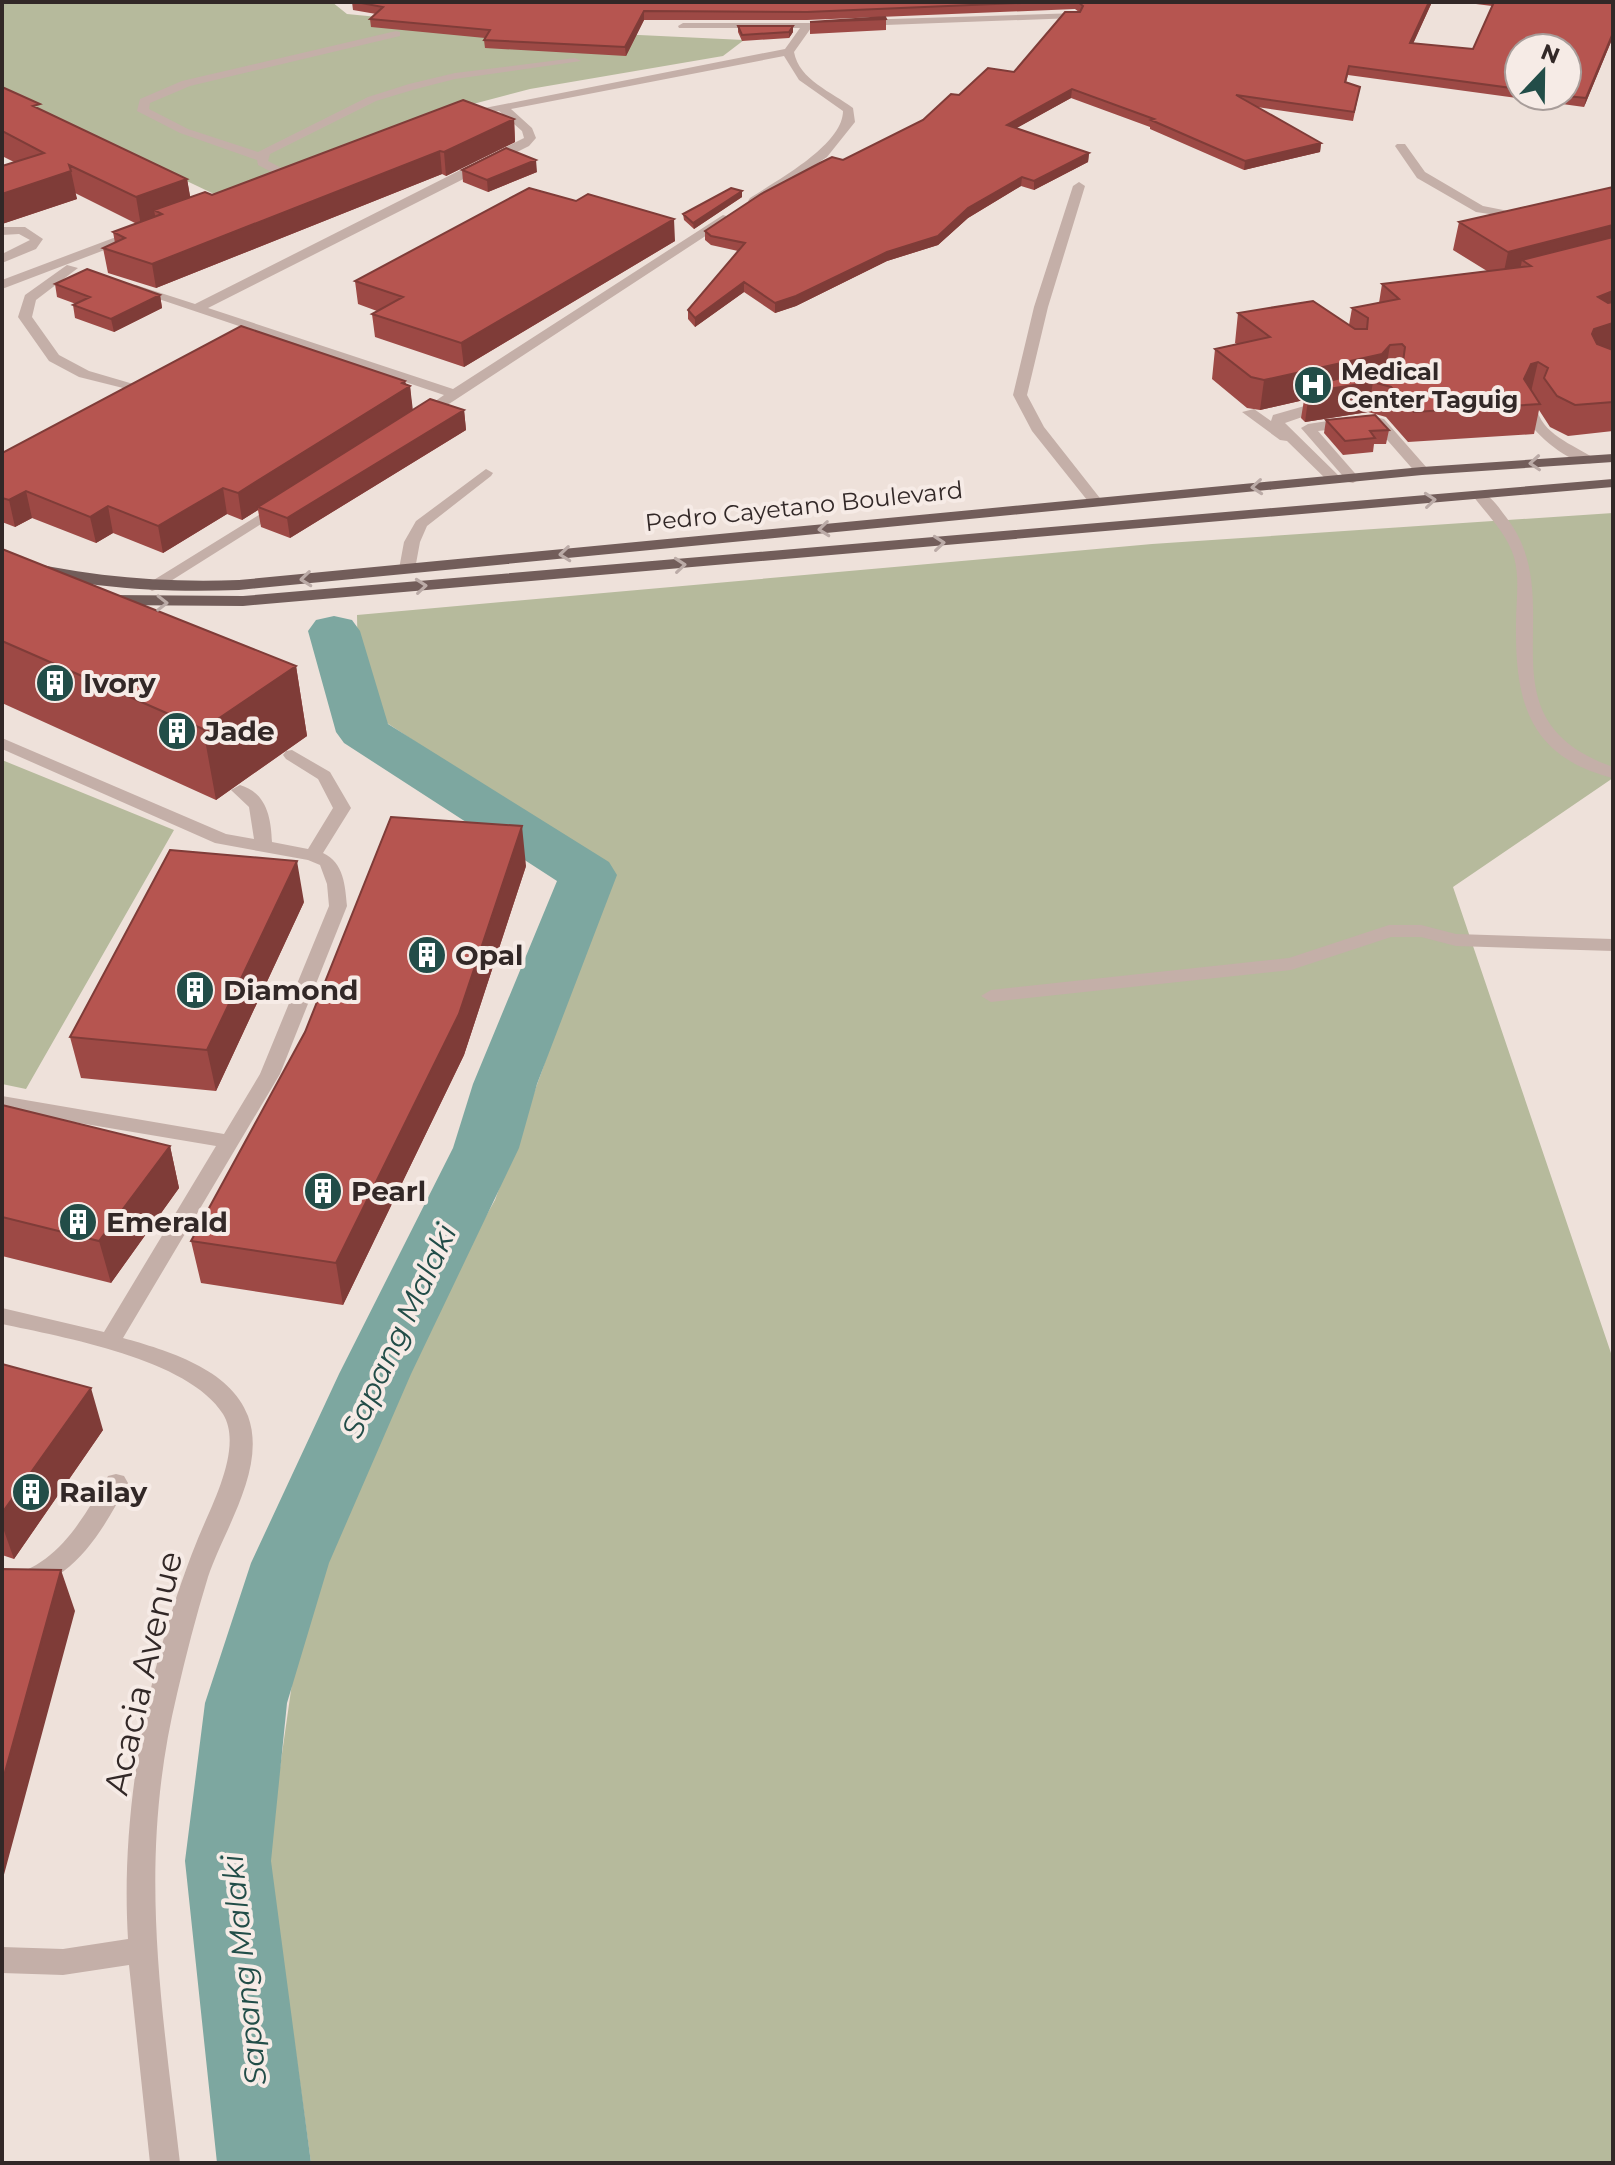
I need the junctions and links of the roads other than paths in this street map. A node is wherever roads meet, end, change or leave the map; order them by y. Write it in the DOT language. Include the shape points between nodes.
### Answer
graph roads {
  1 [pos="1075,15"];
  2 [pos="836,24"];
  3 [pos="851,24"];
  4 [pos="683,26"];
  5 [pos="807,26"];
  6 [pos="396,34"];
  7 [pos="789,52"];
  8 [pos="575,61"];
  9 [pos="501,107"];
  10 [pos="446,119"];
  11 [pos="1401,146"];
  12 [pos="260,157"];
  13 [pos="303,172"];
  14 [pos="289,177"];
  15 [pos="275,183"];
  16 [pos="1079,186"];
  17 [pos="1534,215"];
  18 [pos="158,225"];
  19 [pos="2,231"];
  20 [pos="2,259"];
  21 [pos="56,263"];
  22 [pos="114,282"];
  23 [pos="2,285"];
  24 [pos="198,308"];
  25 [pos="252,327"];
  26 [pos="238,335"];
  27 [pos="156,383"];
  28 [pos="142,391"];
  29 [pos="455,394"];
  30 [pos="1532,399"];
  31 [pos="1340,400"];
  32 [pos="116,406"];
  33 [pos="1249,412"];
  34 [pos="403,428"];
  35 [pos="1310,455"];
  36 [pos="1613,458"];
  37 [pos="1587,460"];
  38 [pos="1422,471"];
  39 [pos="486,473"];
  40 [pos="1353,479"];
  41 [pos="1335,480"];
  42 [pos="1613,483"];
  43 [pos="297,495"];
  44 [pos="1480,496"];
  45 [pos="1096,502"];
  46 [pos="1353,507"];
  47 [pos="2,561"];
  48 [pos="407,569"];
  49 [pos="152,586"];
  50 [pos="97,599"];
  51 [pos="2,743"];
  52 [pos="292,755"];
  53 [pos="1613,773"];
  54 [pos="240,790"];
  55 [pos="263,846"];
  56 [pos="313,855"];
  57 [pos="1613,945"];
  58 [pos="991,996"];
  59 [pos="2,1103"];
  60 [pos="232,1142"];
  61 [pos="2,1316"];
  62 [pos="110,1341"];
  63 [pos="116,1483"];
  64 [pos="2,1587"];
  65 [pos="143,1950"];
  66 [pos="2,1960"];
  67 [pos="165,2163"];
  1 -- 3 [label="street"];
  2 -- 5 [label="street"];
  4 -- 5 [label="street"];
  5 -- 7 [label="street"];
  6 -- 12 [label="street" via="186,83 144,101 143,111 184,131"];
  7 -- 9 [label="street"];
  7 -- 29 [label="street" via="798,72 849,110 849,122 823,154"];
  8 -- 12 [label="street" via="413,86 331,117"];
  9 -- 10 [label="street"];
  9 -- 24 [label="street" via="528,130 525,144"];
  11 -- 17 [label="street" via="1421,175 1480,209"];
  12 -- 14 [label="street"];
  13 -- 14 [label="street"];
  14 -- 15 [label="street"];
  16 -- 45 [label="street" via="1020,395 1037,428"];
  18 -- 21 [label="street"];
  19 -- 20 [label="street" via="21,230 37,239"];
  21 -- 23 [label="street"];
  21 -- 28 [label="street" via="79,270 30,298 25,317 54,358 84,374"];
  22 -- 24 [label="street"];
  24 -- 25 [label="street"];
  25 -- 26 [label="street"];
  25 -- 29 [label="street"];
  27 -- 28 [label="street"];
  28 -- 32 [label="street"];
  29 -- 34 [label="street"];
  30 -- 37 [label="street" via="1529,418"];
  31 -- 35 [label="street" via="1278,418"];
  33 -- 35 [label="street"];
  35 -- 41 [label="street"];
  36 -- 37 [label="main road, Pedro Cayetano Boulevard"];
  37 -- 38 [label="main road, Pedro Cayetano Boulevard, one-way"];
  38 -- 40 [label="main road, Pedro Cayetano Boulevard"];
  38 -- 40 [label="street" via="1379,422 1308,428"];
  39 -- 48 [label="street" via="421,524"];
  40 -- 41 [label="main road, Pedro Cayetano Boulevard"];
  41 -- 45 [label="main road, Pedro Cayetano Boulevard, one-way"];
  41 -- 46 [label="main road"];
  42 -- 44 [label="main road, Pedro Cayetano Boulevard"];
  43 -- 49 [label="street"];
  46 -- 44 [label="main road, Pedro Cayetano Boulevard, one-way"];
  44 -- 53 [label="street" via="1498,514 1525,569 1524,639 1532,707 1547,740 1583,765"];
  45 -- 48 [label="main road, Pedro Cayetano Boulevard, one-way"];
  50 -- 46 [label="main road, Pedro Cayetano Boulevard, one-way" via="243,601"];
  47 -- 49 [label="main road, Pedro Cayetano Boulevard" via="75,579"];
  48 -- 49 [label="main road, Pedro Cayetano Boulevard, one-way" via="239,585"];
  51 -- 55 [label="street" via="221,839"];
  52 -- 56 [label="street" via="332,782 342,808"];
  54 -- 55 [label="street" via="255,798 261,809"];
  55 -- 56 [label="street"];
  56 -- 60 [label="street" via="328,862 338,906 270,1074"];
  57 -- 58 [label="street" via="1456,940 1421,931 1389,931 1291,964"];
  59 -- 60 [label="street"];
  60 -- 62 [label="street"];
  61 -- 62 [label="street, Acacia Avenue"];
  62 -- 65 [label="street, Acacia Avenue" via="181,1367 217,1390 236,1415 239,1443 228,1497 194,1581 147,1777 140,1867"];
  63 -- 64 [label="street" via="84,1537 57,1567 15,1587"];
  65 -- 66 [label="street" via="68,1962"];
  65 -- 67 [label="street, Acacia Avenue"];
}
